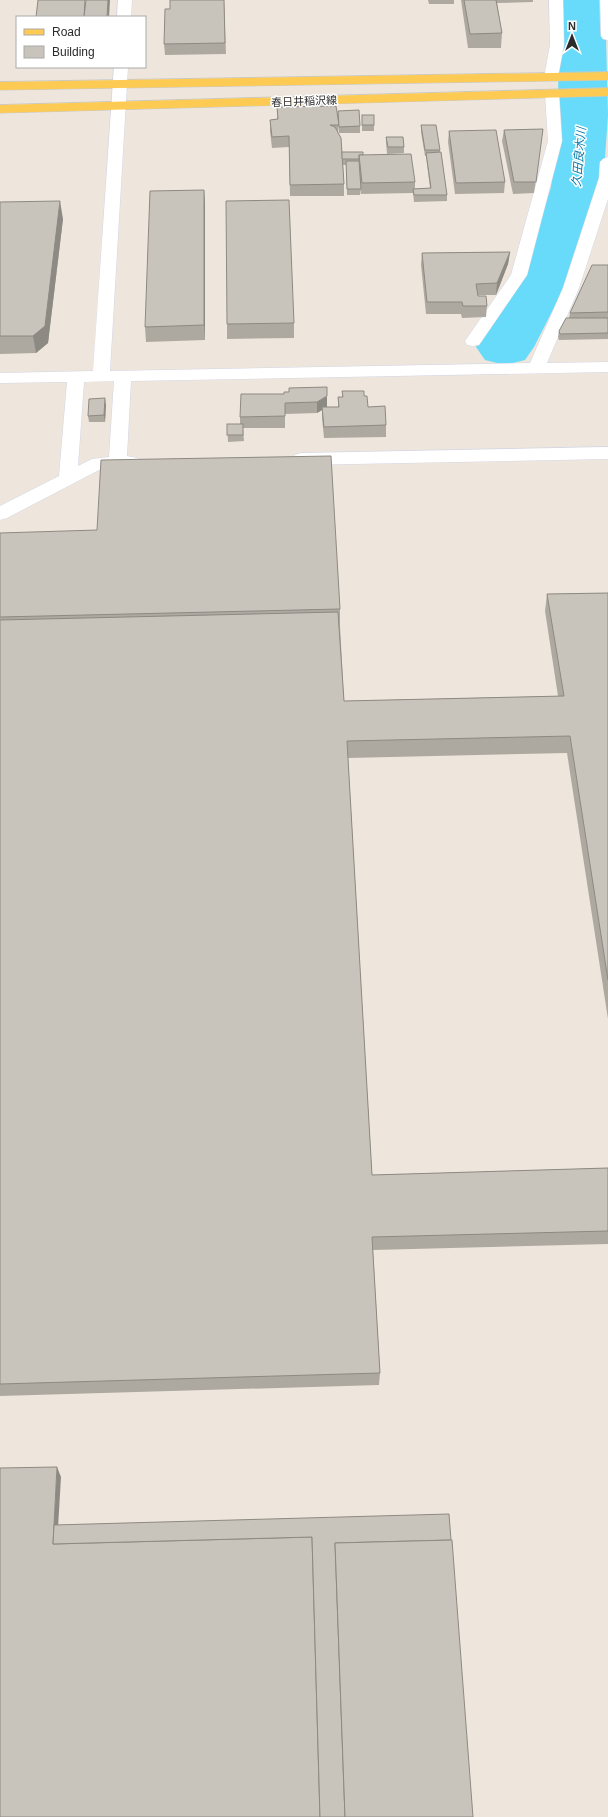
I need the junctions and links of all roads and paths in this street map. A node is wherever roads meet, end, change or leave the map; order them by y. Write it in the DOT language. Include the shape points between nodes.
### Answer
graph roads {
  1 [pos="125,0"];
  2 [pos="556,0"];
  3 [pos="607,0"];
  4 [pos="124,16"];
  5 [pos="608,36"];
  6 [pos="121,68"];
  7 [pos="606,76"];
  8 [pos="554,77"];
  9 [pos="120,84"];
  10 [pos="0,86"];
  11 [pos="607,92"];
  12 [pos="555,94"];
  13 [pos="119,107"];
  14 [pos="0,109"];
  15 [pos="608,162"];
  16 [pos="473,341"];
  17 [pos="608,367"];
  18 [pos="536,369"];
  19 [pos="123,376"];
  20 [pos="76,377"];
  21 [pos="101,377"];
  22 [pos="0,378"];
  23 [pos="608,454"];
  24 [pos="284,460"];
  25 [pos="149,462"];
  26 [pos="118,463"];
  27 [pos="68,478"];
  28 [pos="0,514"];
  1 -- 4 [label="street"];
  2 -- 8 [label="street" via="557,45"];
  3 -- 5 [label="street"];
  6 -- 9 [label="street"];
  7 -- 8 [label="main road, 春日井稲沢線"];
  8 -- 9 [label="main road, 春日井稲沢線"];
  9 -- 10 [label="main road, 春日井稲沢線"];
  9 -- 13 [label="street"];
  11 -- 12 [label="main road, 春日井稲沢線"];
  12 -- 13 [label="main road, 春日井稲沢線"];
  12 -- 16 [label="street" via="555,141 519,275"];
  13 -- 14 [label="main road, 春日井稲沢線"];
  13 -- 21 [label="street"];
  15 -- 18 [label="street" via="607,178 571,288"];
  17 -- 18 [label="street"];
  18 -- 19 [label="street"];
  19 -- 21 [label="street"];
  19 -- 26 [label="street"];
  20 -- 21 [label="street"];
  20 -- 22 [label="street"];
  20 -- 27 [label="street"];
  23 -- 24 [label="street"];
  25 -- 26 [label="street"];
  26 -- 27 [label="street" via="98,463"];
  27 -- 28 [label="street"];
}
